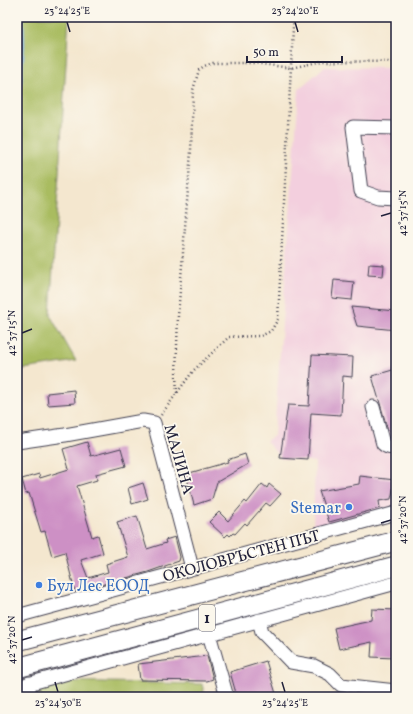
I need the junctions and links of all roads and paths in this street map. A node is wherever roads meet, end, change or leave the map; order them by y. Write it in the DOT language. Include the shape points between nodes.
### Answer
graph roads {
  1 [pos="294,17"];
  2 [pos="396,62"];
  3 [pos="291,68"];
  4 [pos="396,128"];
  5 [pos="396,198"];
  6 [pos="177,393"];
  7 [pos="373,407"];
  8 [pos="154,423"];
  9 [pos="17,442"];
  10 [pos="396,447"];
  11 [pos="396,513"];
  12 [pos="396,541"];
  13 [pos="396,566"];
  14 [pos="192,568"];
  15 [pos="396,583"];
  16 [pos="17,616"];
  17 [pos="259,620"];
  18 [pos="209,634"];
  19 [pos="17,641"];
  20 [pos="17,668"];
  21 [pos="23,685"];
  22 [pos="396,691"];
  23 [pos="28,697"];
  24 [pos="227,697"];
  1 -- 3 [label="path"];
  2 -- 3 [label="path" via="322,61"];
  3 -- 6 [label="path" via="278,319 271,331 261,336 229,337 193,370"];
  3 -- 6 [label="path" via="254,63 213,63 199,70 193,90 191,151 178,316"];
  4 -- 5 [label="street" via="353,127 361,191 378,197"];
  6 -- 8 [label="path"];
  7 -- 10 [label="street" via="384,444 386,447"];
  8 -- 9 [label="street, МАЛИНА" via="144,421"];
  8 -- 14 [label="street, МАЛИНА"];
  11 -- 14 [label="street, ОКОЛОВРЪСТЕН ПЪТ"];
  12 -- 19 [label="highway, ОКОЛОВРЪСТЕН ПЪТ / 1"];
  13 -- 20 [label="highway, 1"];
  14 -- 16 [label="street, ОКОЛОВРЪСТЕН ПЪТ"];
  15 -- 17 [label="street"];
  17 -- 18 [label="street"];
  17 -- 22 [label="street" via="262,632 291,662 314,666 330,674 342,685"];
  18 -- 21 [label="street"];
  18 -- 24 [label="street"];
  21 -- 23 [label="street"];
}
